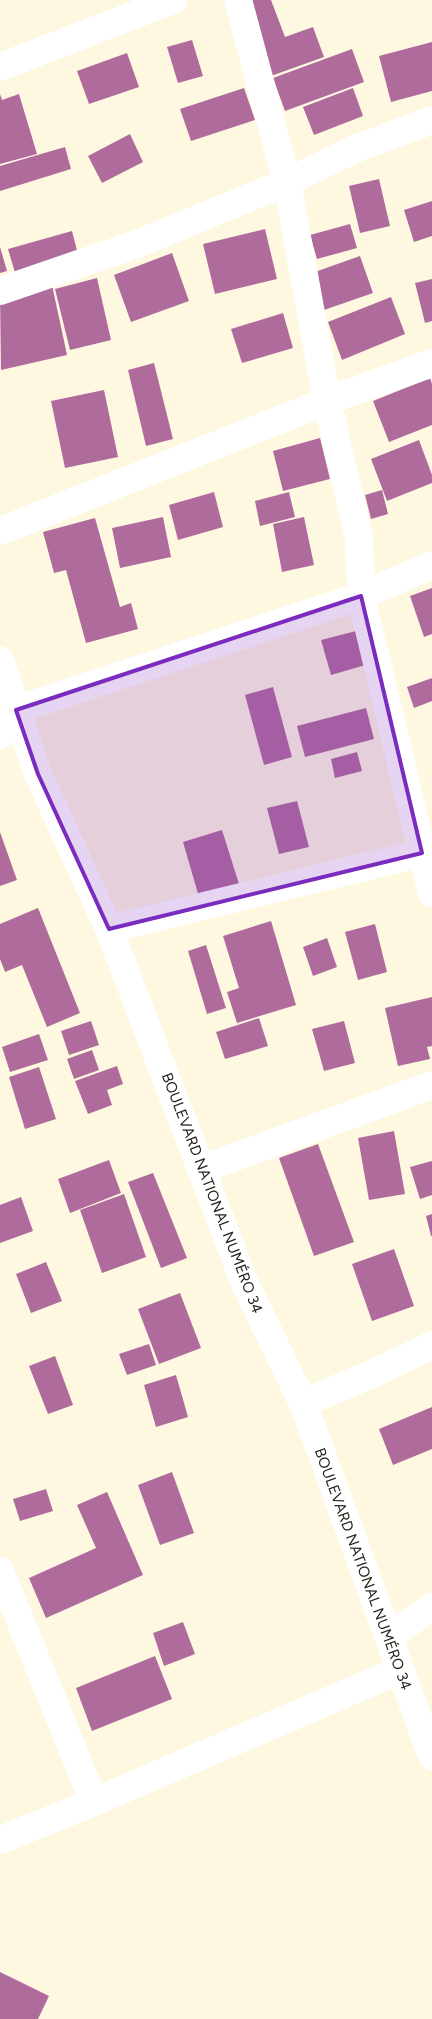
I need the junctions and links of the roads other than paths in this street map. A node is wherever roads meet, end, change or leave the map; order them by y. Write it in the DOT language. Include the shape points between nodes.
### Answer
graph roads {
  1 [pos="173,0"];
  2 [pos="238,0"];
  3 [pos="0,67"];
  4 [pos="432,120"];
  5 [pos="287,182"];
  6 [pos="0,291"];
  7 [pos="432,363"];
  8 [pos="327,401"];
  9 [pos="0,531"];
  10 [pos="432,565"];
  11 [pos="360,596"];
  12 [pos="0,660"];
  13 [pos="16,710"];
  14 [pos="0,735"];
  15 [pos="427,850"];
  16 [pos="432,893"];
  17 [pos="109,929"];
  18 [pos="432,1085"];
  19 [pos="202,1169"];
  20 [pos="432,1345"];
  21 [pos="303,1403"];
  22 [pos="0,1571"];
  23 [pos="432,1607"];
  24 [pos="388,1637"];
  25 [pos="400,1670"];
  26 [pos="432,1756"];
  27 [pos="94,1802"];
  28 [pos="0,1840"];
  1 -- 3 [label="street"];
  2 -- 5 [label="street"];
  4 -- 5 [label="street" via="355,149"];
  5 -- 6 [label="street" via="137,244"];
  5 -- 8 [label="street"];
  7 -- 8 [label="street"];
  8 -- 9 [label="street"];
  8 -- 11 [label="street" via="359,538"];
  10 -- 11 [label="street"];
  11 -- 13 [label="street"];
  11 -- 15 [label="street"];
  12 -- 13 [label="street, BOULEVARD NATIONAL NUMÉRO 34"];
  13 -- 14 [label="street"];
  13 -- 17 [label="street, BOULEVARD NATIONAL NUMÉRO 34" via="38,774"];
  15 -- 16 [label="street"];
  15 -- 17 [label="street"];
  17 -- 19 [label="street, BOULEVARD NATIONAL NUMÉRO 34"];
  18 -- 19 [label="street"];
  19 -- 21 [label="street, BOULEVARD NATIONAL NUMÉRO 34" via="246,1286"];
  20 -- 21 [label="street"];
  21 -- 24 [label="street, BOULEVARD NATIONAL NUMÉRO 34"];
  22 -- 27 [label="street"];
  23 -- 24 [label="street"];
  24 -- 25 [label="street, BOULEVARD NATIONAL NUMÉRO 34"];
  25 -- 26 [label="street, BOULEVARD NATIONAL NUMÉRO 34"];
  25 -- 27 [label="street"];
  27 -- 28 [label="street"];
}
